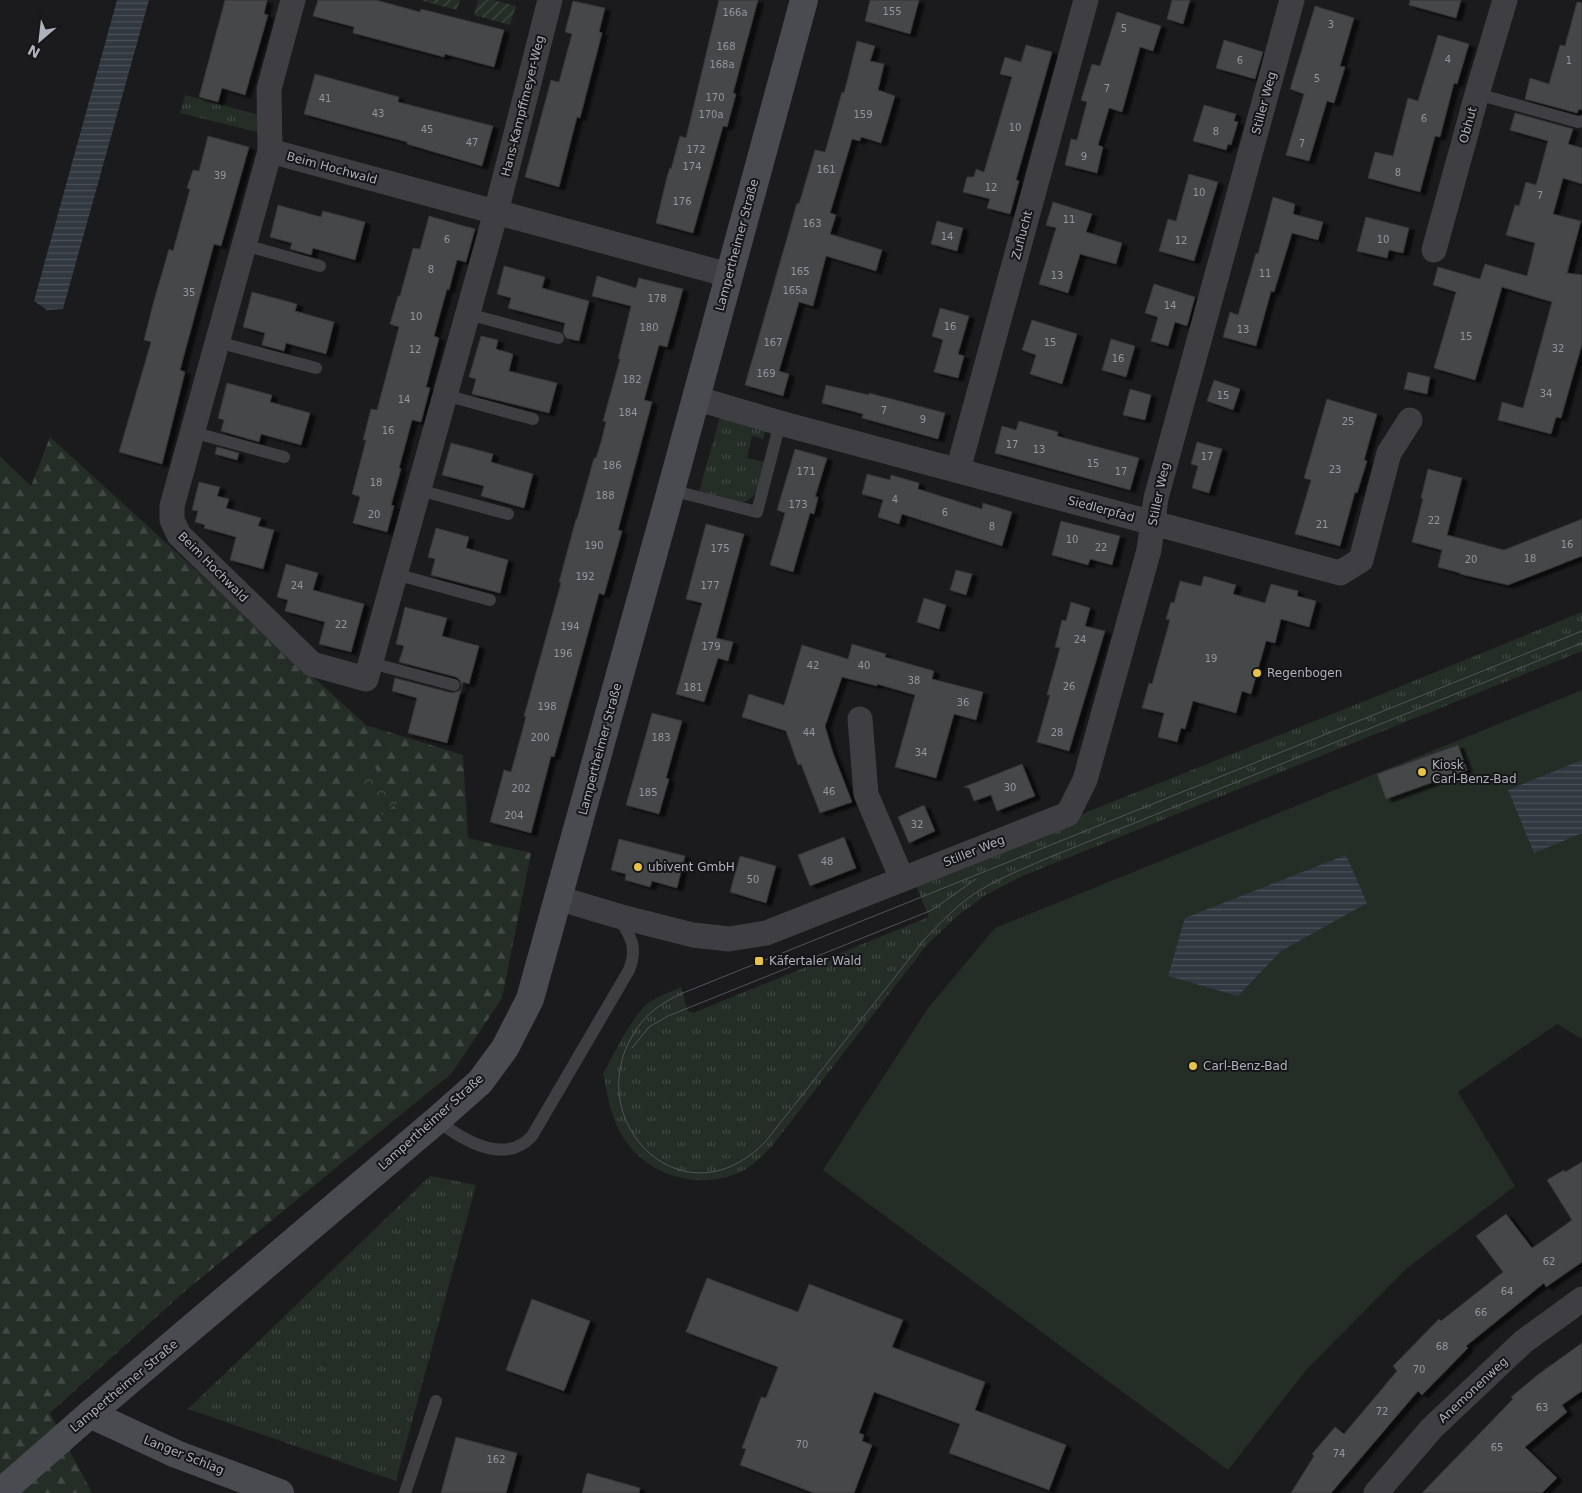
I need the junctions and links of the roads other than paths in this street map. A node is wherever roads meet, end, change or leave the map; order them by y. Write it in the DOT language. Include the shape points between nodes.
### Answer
graph roads {
  1 [pos="294,0"];
  2 [pos="804,0"];
  3 [pos="1086,0"];
  4 [pos="1292,0"];
  5 [pos="1505,0"];
  6 [pos="546,1"];
  7 [pos="1477,94"];
  8 [pos="1582,121"];
  9 [pos="270,152"];
  10 [pos="496,212"];
  11 [pos="244,246"];
  12 [pos="1434,250"];
  13 [pos="320,266"];
  14 [pos="729,275"];
  15 [pos="468,314"];
  16 [pos="558,338"];
  17 [pos="217,342"];
  18 [pos="316,368"];
  19 [pos="445,395"];
  20 [pos="695,398"];
  21 [pos="533,419"];
  22 [pos="1410,420"];
  23 [pos="780,423"];
  24 [pos="192,432"];
  25 [pos="284,457"];
  26 [pos="958,470"];
  27 [pos="419,490"];
  28 [pos="671,490"];
  29 [pos="508,514"];
  30 [pos="1152,523"];
  31 [pos="395,574"];
  32 [pos="490,600"];
  33 [pos="371,662"];
  34 [pos="454,685"];
  35 [pos="860,719"];
  36 [pos="902,880"];
  37 [pos="558,898"];
  38 [pos="618,916"];
  39 [pos="437,1120"];
  40 [pos="1582,1299"];
  41 [pos="436,1401"];
  42 [pos="90,1414"];
  43 [pos="0,1493"];
  44 [pos="280,1493"];
  45 [pos="405,1493"];
  46 [pos="1376,1493"];
  1 -- 9 [label="street" via="270,89"];
  2 -- 14 [label="street, Lampertheimer Straße"];
  3 -- 26 [label="street, Zuflucht"];
  4 -- 30 [label="street, Stiller Weg" via="1156,498"];
  5 -- 7 [label="street, Obhut"];
  6 -- 10 [label="street, Hans-Kampffmeyer-Weg"];
  7 -- 8 [label="lane"];
  7 -- 12 [label="street, Obhut"];
  9 -- 10 [label="street, Beim Hochwald"];
  9 -- 11 [label="street, Beim Hochwald"];
  10 -- 14 [label="street, Beim Hochwald"];
  10 -- 15 [label="street, Beim Hochwald"];
  11 -- 13 [label="lane"];
  11 -- 17 [label="street, Beim Hochwald"];
  14 -- 20 [label="street, Lampertheimer Straße"];
  15 -- 16 [label="lane"];
  15 -- 19 [label="street, Beim Hochwald"];
  17 -- 18 [label="lane"];
  17 -- 24 [label="street, Beim Hochwald"];
  19 -- 21 [label="lane"];
  19 -- 27 [label="street, Beim Hochwald"];
  20 -- 23 [label="street, Siedlerpfad"];
  20 -- 28 [label="street, Lampertheimer Straße"];
  22 -- 30 [label="street, Siedlerpfad" via="1389,453 1361,560 1340,573"];
  23 -- 26 [label="street, Siedlerpfad"];
  23 -- 28 [label="lane" via="757,512"];
  24 -- 25 [label="lane"];
  24 -- 33 [label="street, Beim Hochwald" via="172,506 172,520 179,535 312,664 366,679"];
  26 -- 30 [label="street, Siedlerpfad"];
  27 -- 29 [label="lane"];
  27 -- 31 [label="street, Beim Hochwald"];
  28 -- 37 [label="street, Lampertheimer Straße"];
  30 -- 36 [label="street, Stiller Weg" via="1149,550 1085,780 1068,814"];
  31 -- 32 [label="lane"];
  31 -- 33 [label="street, Beim Hochwald"];
  33 -- 34 [label="lane"];
  35 -- 36 [label="street" via="866,794"];
  36 -- 38 [label="street, Stiller Weg" via="766,933 729,939 694,935"];
  37 -- 38 [label="street, Stiller Weg"];
  37 -- 39 [label="street, Lampertheimer Straße" via="530,999 505,1048 480,1082"];
  38 -- 39 [label="lane" via="633,944 632,962 526,1143 516,1149 501,1151 466,1139"];
  39 -- 42 [label="street, Lampertheimer Straße"];
  40 -- 46 [label="street, Anemonenweg" via="1523,1342 1432,1428"];
  41 -- 45 [label="lane"];
  42 -- 43 [label="street, Lampertheimer Straße"];
  42 -- 44 [label="street, Langer Schlag" via="176,1454"];
}
